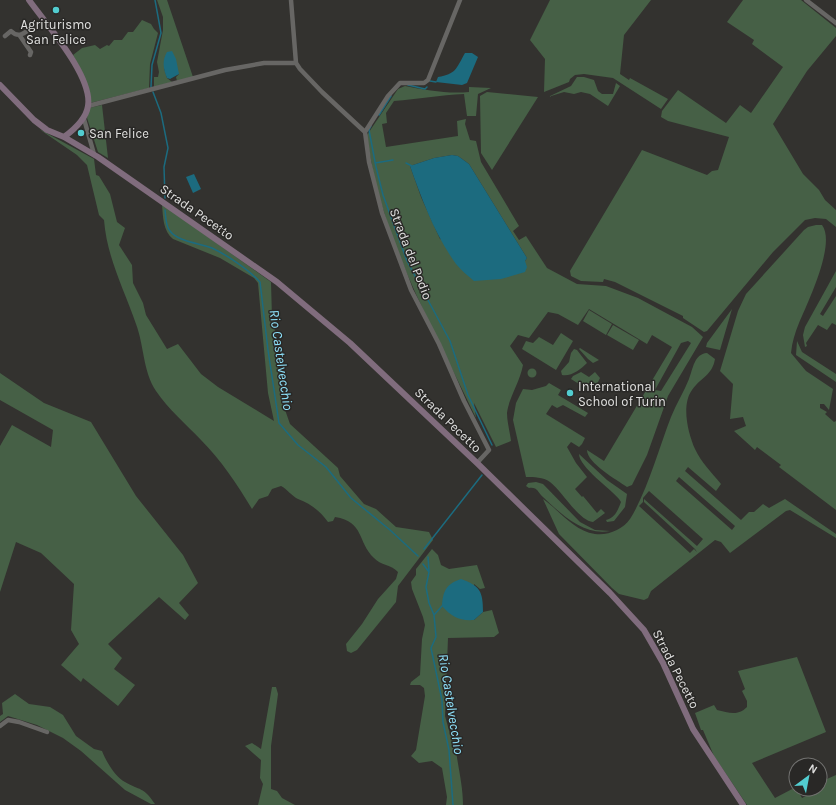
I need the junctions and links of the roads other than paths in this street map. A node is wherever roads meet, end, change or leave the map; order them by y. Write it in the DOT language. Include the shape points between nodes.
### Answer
graph roads {
  1 [pos="29,0"];
  2 [pos="291,0"];
  3 [pos="460,0"];
  4 [pos="806,0"];
  5 [pos="836,23"];
  6 [pos="33,27"];
  7 [pos="4,36"];
  8 [pos="20,36"];
  9 [pos="30,55"];
  10 [pos="296,63"];
  11 [pos="0,85"];
  12 [pos="88,106"];
  13 [pos="84,119"];
  14 [pos="365,132"];
  15 [pos="64,136"];
  16 [pos="94,154"];
  17 [pos="477,463"];
  18 [pos="0,726"];
  19 [pos="47,732"];
  20 [pos="743,805"];
  1 -- 12 [label="main road" via="42,21 68,50 80,72"];
  2 -- 10 [label="street"];
  3 -- 14 [label="street" via="428,80 424,83 400,83 388,96"];
  4 -- 5 [label="street"];
  6 -- 8 [label="street"];
  7 -- 8 [label="street" via="11,31"];
  8 -- 9 [label="street" via="31,52"];
  10 -- 12 [label="street" via="264,63 225,70"];
  10 -- 14 [label="street" via="322,92"];
  11 -- 15 [label="main road, Strada Pecetto" via="34,120 53,133"];
  12 -- 13 [label="main road"];
  13 -- 15 [label="main road"];
  13 -- 16 [label="street"];
  14 -- 17 [label="street, Strada del Podio" via="369,162 382,213 411,290 489,450"];
  15 -- 16 [label="main road, Strada Pecetto"];
  16 -- 17 [label="main road, Strada Pecetto" via="277,282 350,343"];
  17 -- 20 [label="main road, Strada Pecetto" via="610,593 644,630 663,663 693,729"];
  18 -- 19 [label="street" via="8,720"];
}
